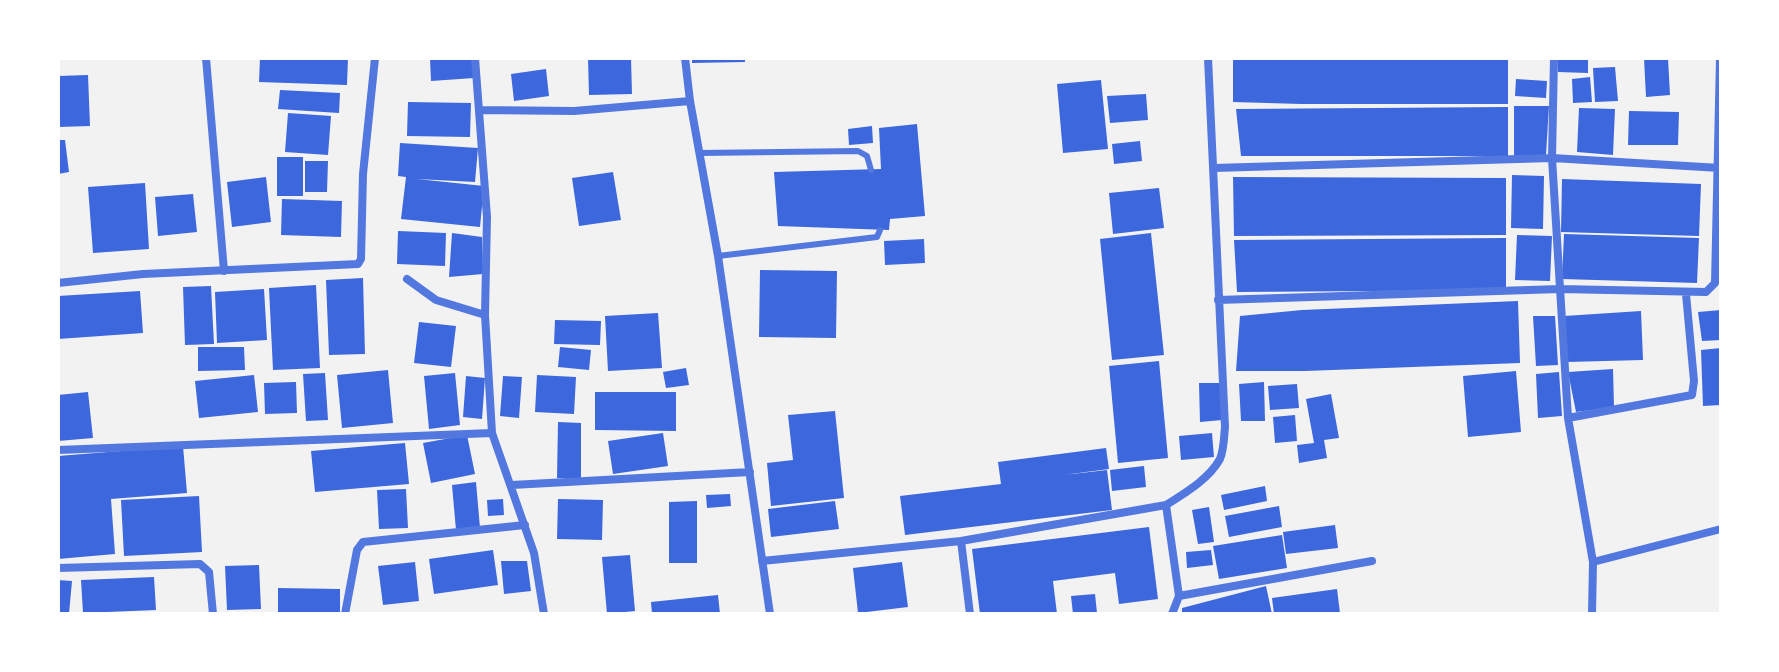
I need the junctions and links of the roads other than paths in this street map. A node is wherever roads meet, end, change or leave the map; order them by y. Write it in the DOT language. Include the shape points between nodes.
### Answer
graph roads {
  1 [pos="206,58"];
  2 [pos="375,58"];
  3 [pos="475,58"];
  4 [pos="685,58"];
  5 [pos="1208,58"];
  6 [pos="1554,58"];
  7 [pos="1720,58"];
  8 [pos="690,101"];
  9 [pos="479,110"];
  10 [pos="700,153"];
  11 [pos="1552,158"];
  12 [pos="1214,168"];
  13 [pos="1720,168"];
  14 [pos="871,170"];
  15 [pos="880,230"];
  16 [pos="718,256"];
  17 [pos="224,271"];
  18 [pos="407,279"];
  19 [pos="58,283"];
  20 [pos="1560,289"];
  21 [pos="1686,294"];
  22 [pos="1218,300"];
  23 [pos="485,315"];
  24 [pos="1568,418"];
  25 [pos="492,433"];
  26 [pos="58,450"];
  27 [pos="750,472"];
  28 [pos="512,485"];
  29 [pos="1166,505"];
  30 [pos="525,525"];
  31 [pos="1721,529"];
  32 [pos="961,541"];
  33 [pos="762,561"];
  34 [pos="1372,561"];
  35 [pos="1593,562"];
  36 [pos="58,568"];
  37 [pos="1179,596"];
  38 [pos="213,614"];
  39 [pos="345,614"];
  40 [pos="544,614"];
  41 [pos="770,614"];
  42 [pos="970,614"];
  43 [pos="1172,614"];
  44 [pos="1592,614"];
  1 -- 17 [label="street"];
  2 -- 17 [label="street" via="358,264"];
  3 -- 9 [label="street"];
  4 -- 8 [label="street"];
  5 -- 12 [label="street"];
  6 -- 11 [label="street"];
  7 -- 13 [label="street"];
  8 -- 9 [label="street" via="574,111"];
  8 -- 10 [label="street"];
  9 -- 23 [label="street" via="487,217"];
  10 -- 14 [label="lane" via="858,151 867,156"];
  10 -- 16 [label="street"];
  11 -- 12 [label="street"];
  11 -- 13 [label="street"];
  11 -- 20 [label="street"];
  12 -- 22 [label="street"];
  13 -- 21 [label="street" via="1715,283 1706,292"];
  15 -- 16 [label="lane" via="877,237"];
  16 -- 27 [label="street"];
  17 -- 19 [label="street"];
  18 -- 23 [label="street" via="436,300"];
  20 -- 21 [label="street"];
  20 -- 22 [label="street"];
  20 -- 24 [label="street"];
  21 -- 24 [label="street" via="1692,395"];
  22 -- 29 [label="street" via="1225,427 1221,458 1190,490"];
  23 -- 25 [label="street"];
  24 -- 35 [label="street"];
  25 -- 26 [label="street"];
  25 -- 28 [label="street"];
  27 -- 28 [label="street"];
  27 -- 33 [label="street"];
  28 -- 30 [label="street"];
  29 -- 32 [label="street"];
  29 -- 37 [label="street"];
  30 -- 39 [label="street" via="363,542"];
  30 -- 40 [label="street"];
  31 -- 35 [label="street"];
  32 -- 33 [label="street"];
  32 -- 42 [label="street"];
  33 -- 41 [label="street"];
  34 -- 37 [label="street"];
  35 -- 44 [label="street"];
  36 -- 38 [label="street" via="200,564 209,572"];
  37 -- 43 [label="street"];
}
